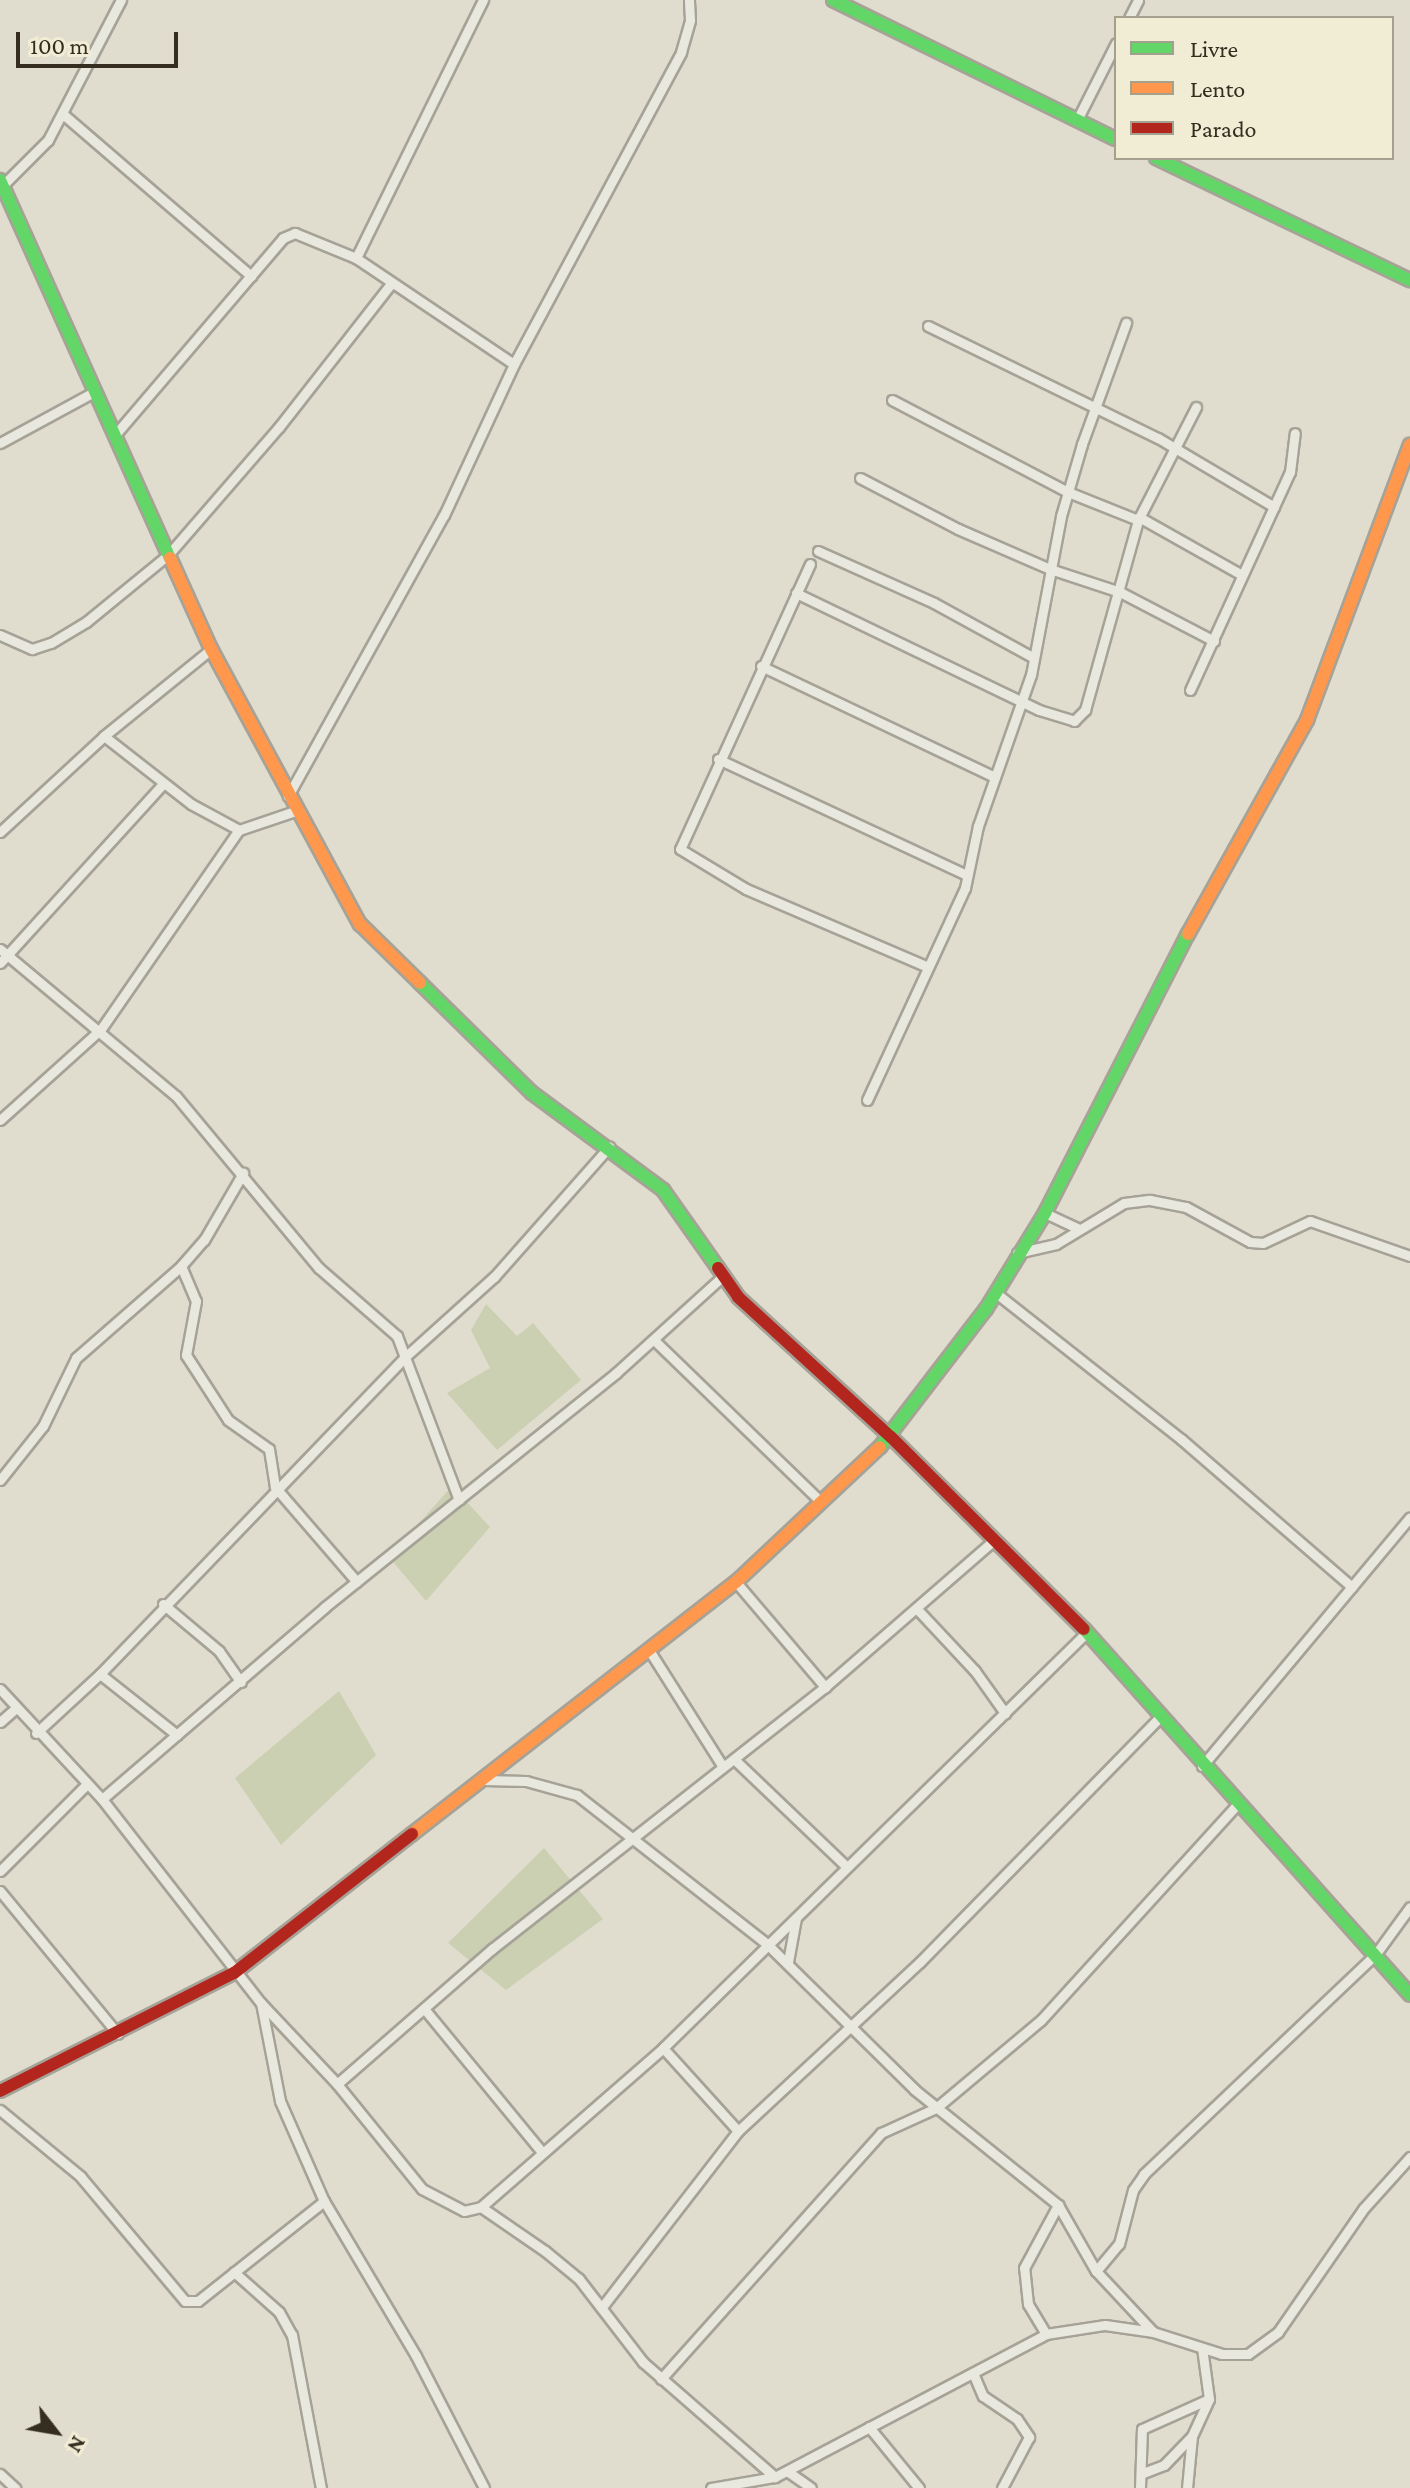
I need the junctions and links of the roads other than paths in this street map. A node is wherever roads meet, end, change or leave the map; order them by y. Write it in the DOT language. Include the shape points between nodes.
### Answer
graph roads {
  1 [pos="121,0"];
  2 [pos="483,0"];
  3 [pos="689,0"];
  4 [pos="833,0"];
  5 [pos="1114,47"];
  6 [pos="64,115"];
  7 [pos="1077,120"];
  8 [pos="1114,138"];
  9 [pos="1160,160"];
  10 [pos="1,185"];
  11 [pos="356,258"];
  12 [pos="251,276"];
  13 [pos="1410,280"];
  14 [pos="390,285"];
  15 [pos="1126,323"];
  16 [pos="928,326"];
  17 [pos="514,364"];
  18 [pos="94,392"];
  19 [pos="892,400"];
  20 [pos="1095,405"];
  21 [pos="1196,407"];
  22 [pos="1295,433"];
  23 [pos="114,436"];
  24 [pos="0,443"];
  25 [pos="1410,445"];
  26 [pos="1177,448"];
  27 [pos="860,478"];
  28 [pos="1068,492"];
  29 [pos="1274,507"];
  30 [pos="1139,519"];
  31 [pos="818,551"];
  32 [pos="168,555"];
  33 [pos="810,564"];
  34 [pos="1050,569"];
  35 [pos="1242,575"];
  36 [pos="1120,592"];
  37 [pos="796,593"];
  38 [pos="0,635"];
  39 [pos="1214,641"];
  40 [pos="211,649"];
  41 [pos="1034,658"];
  42 [pos="761,666"];
  43 [pos="1190,690"];
  44 [pos="1022,700"];
  45 [pos="104,736"];
  46 [pos="718,759"];
  47 [pos="995,777"];
  48 [pos="163,784"];
  49 [pos="288,796"];
  50 [pos="298,810"];
  51 [pos="239,830"];
  52 [pos="0,832"];
  53 [pos="967,875"];
  54 [pos="4,952"];
  55 [pos="0,963"];
  56 [pos="928,967"];
  57 [pos="101,1029"];
  58 [pos="867,1100"];
  59 [pos="0,1120"];
  60 [pos="609,1147"];
  61 [pos="243,1173"];
  62 [pos="1045,1213"];
  63 [pos="1079,1229"];
  64 [pos="1016,1253"];
  65 [pos="1410,1256"];
  66 [pos="181,1266"];
  67 [pos="723,1276"];
  68 [pos="996,1293"];
  69 [pos="654,1340"];
  70 [pos="405,1357"];
  71 [pos="891,1437"];
  72 [pos="0,1480"];
  73 [pos="275,1487"];
  74 [pos="459,1500"];
  75 [pos="819,1500"];
  76 [pos="1410,1517"];
  77 [pos="994,1540"];
  78 [pos="357,1582"];
  79 [pos="736,1582"];
  80 [pos="1352,1587"];
  81 [pos="163,1604"];
  82 [pos="917,1609"];
  83 [pos="1087,1632"];
  84 [pos="649,1650"];
  85 [pos="100,1674"];
  86 [pos="241,1682"];
  87 [pos="825,1687"];
  88 [pos="0,1689"];
  89 [pos="16,1708"];
  90 [pos="1005,1713"];
  91 [pos="1161,1716"];
  92 [pos="0,1722"];
  93 [pos="36,1733"];
  94 [pos="177,1735"];
  95 [pos="734,1759"];
  96 [pos="1202,1766"];
  97 [pos="723,1767"];
  98 [pos="484,1780"];
  99 [pos="87,1784"];
  100 [pos="102,1799"];
  101 [pos="1236,1806"];
  102 [pos="632,1839"];
  103 [pos="847,1867"];
  104 [pos="0,1871"];
  105 [pos="0,1891"];
  106 [pos="1410,1907"];
  107 [pos="796,1917"];
  108 [pos="1406,1920"];
  109 [pos="766,1943"];
  110 [pos="1375,1955"];
  111 [pos="788,1962"];
  112 [pos="234,1973"];
  113 [pos="1410,1995"];
  114 [pos="261,2003"];
  115 [pos="426,2011"];
  116 [pos="854,2024"];
  117 [pos="118,2034"];
  118 [pos="663,2048"];
  119 [pos="337,2084"];
  120 [pos="0,2091"];
  121 [pos="936,2108"];
  122 [pos="0,2110"];
  123 [pos="738,2131"];
  124 [pos="542,2152"];
  125 [pos="1410,2157"];
  126 [pos="324,2201"];
  127 [pos="1058,2205"];
  128 [pos="481,2207"];
  129 [pos="1096,2271"];
  130 [pos="234,2272"];
  131 [pos="602,2307"];
  132 [pos="1153,2332"];
  133 [pos="1046,2334"];
  134 [pos="1202,2348"];
  135 [pos="973,2373"];
  136 [pos="661,2379"];
  137 [pos="1209,2399"];
  138 [pos="869,2427"];
  139 [pos="1192,2436"];
  140 [pos="787,2471"];
  141 [pos="1143,2473"];
  142 [pos="0,2474"];
  143 [pos="775,2477"];
  144 [pos="807,2486"];
  145 [pos="15,2488"];
  146 [pos="321,2488"];
  147 [pos="484,2488"];
  148 [pos="711,2488"];
  149 [pos="919,2488"];
  150 [pos="1002,2488"];
  151 [pos="1140,2488"];
  152 [pos="1187,2488"];
  1 -- 6 [label="street"];
  2 -- 11 [label="street"];
  3 -- 17 [label="street" via="690,20 681,52"];
  4 -- 7 [label="street"];
  5 -- 7 [label="street"];
  6 -- 10 [label="street" via="48,140"];
  6 -- 12 [label="street"];
  7 -- 8 [label="street"];
  9 -- 13 [label="street"];
  10 -- 18 [label="street"];
  11 -- 12 [label="street" via="295,233 283,238"];
  11 -- 14 [label="street"];
  12 -- 23 [label="street"];
  14 -- 17 [label="street"];
  14 -- 32 [label="street" via="279,427"];
  15 -- 20 [label="street"];
  16 -- 20 [label="street"];
  17 -- 49 [label="street" via="437,529"];
  18 -- 23 [label="street"];
  18 -- 24 [label="street"];
  19 -- 28 [label="street"];
  20 -- 26 [label="street"];
  20 -- 28 [label="street"];
  21 -- 26 [label="street"];
  22 -- 29 [label="street" via="1290,472"];
  23 -- 32 [label="street"];
  25 -- 62 [label="street" via="1307,720 1228,856"];
  26 -- 29 [label="street"];
  26 -- 30 [label="street"];
  27 -- 34 [label="street"];
  28 -- 30 [label="street"];
  28 -- 34 [label="street"];
  29 -- 35 [label="street"];
  30 -- 35 [label="street"];
  30 -- 36 [label="street"];
  31 -- 41 [label="street" via="934,603"];
  32 -- 38 [label="street" via="86,622 51,643 32,649"];
  32 -- 40 [label="street"];
  33 -- 37 [label="street"];
  34 -- 36 [label="street"];
  34 -- 41 [label="street"];
  35 -- 39 [label="street"];
  36 -- 39 [label="street"];
  36 -- 44 [label="street" via="1080,718 1068,722"];
  37 -- 42 [label="street"];
  37 -- 44 [label="street"];
  39 -- 43 [label="street"];
  40 -- 45 [label="street"];
  40 -- 49 [label="street"];
  41 -- 44 [label="street"];
  42 -- 46 [label="street"];
  42 -- 47 [label="street"];
  44 -- 47 [label="street"];
  45 -- 48 [label="street"];
  45 -- 52 [label="street"];
  46 -- 53 [label="street"];
  46 -- 56 [label="street" via="680,845 682,854 746,889"];
  47 -- 53 [label="street"];
  48 -- 51 [label="street"];
  48 -- 54 [label="street"];
  49 -- 50 [label="street"];
  50 -- 51 [label="street"];
  50 -- 60 [label="street" via="370,935 532,1093"];
  51 -- 57 [label="street"];
  53 -- 56 [label="street"];
  54 -- 55 [label="street"];
  54 -- 57 [label="street"];
  56 -- 58 [label="street"];
  57 -- 59 [label="street"];
  57 -- 61 [label="street" via="176,1096"];
  60 -- 67 [label="street" via="663,1190"];
  60 -- 70 [label="street" via="494,1277"];
  61 -- 66 [label="street" via="204,1240"];
  61 -- 70 [label="street" via="270,1214 319,1268 397,1336"];
  62 -- 63 [label="street"];
  62 -- 64 [label="street"];
  63 -- 64 [label="street" via="1056,1244"];
  63 -- 65 [label="street" via="1124,1203 1170,1201 1250,1242 1263,1243 1310,1221"];
  64 -- 68 [label="street"];
  66 -- 72 [label="street" via="76,1358 43,1426"];
  66 -- 73 [label="street" via="196,1301 186,1355 228,1420 269,1449"];
  67 -- 69 [label="street"];
  67 -- 71 [label="street" via="772,1329"];
  68 -- 71 [label="street"];
  68 -- 80 [label="street" via="1181,1439"];
  69 -- 74 [label="street"];
  69 -- 75 [label="street"];
  70 -- 73 [label="street"];
  70 -- 74 [label="street"];
  71 -- 75 [label="street"];
  71 -- 77 [label="street"];
  73 -- 78 [label="street"];
  73 -- 81 [label="street"];
  74 -- 78 [label="street"];
  75 -- 79 [label="street"];
  76 -- 80 [label="street"];
  77 -- 82 [label="street"];
  77 -- 83 [label="street"];
  78 -- 86 [label="street"];
  79 -- 84 [label="street"];
  79 -- 87 [label="street"];
  80 -- 96 [label="street"];
  81 -- 85 [label="street"];
  81 -- 86 [label="street" via="219,1651"];
  82 -- 87 [label="street"];
  82 -- 90 [label="street" via="975,1671"];
  83 -- 90 [label="street"];
  83 -- 91 [label="street"];
  84 -- 97 [label="street"];
  84 -- 98 [label="street"];
  85 -- 93 [label="street"];
  85 -- 94 [label="street"];
  86 -- 94 [label="street"];
  87 -- 95 [label="street"];
  88 -- 89 [label="street"];
  89 -- 92 [label="street"];
  89 -- 93 [label="street"];
  90 -- 103 [label="street"];
  91 -- 96 [label="street"];
  91 -- 116 [label="street"];
  93 -- 99 [label="street"];
  94 -- 100 [label="street"];
  95 -- 97 [label="street"];
  95 -- 103 [label="street"];
  96 -- 101 [label="street"];
  97 -- 102 [label="street"];
  98 -- 102 [label="street" via="526,1781 577,1795"];
  98 -- 112 [label="street"];
  99 -- 100 [label="street"];
  99 -- 104 [label="street"];
  100 -- 112 [label="street"];
  101 -- 110 [label="street"];
  101 -- 121 [label="street" via="1041,2020"];
  102 -- 109 [label="street"];
  102 -- 115 [label="street" via="492,1949"];
  103 -- 107 [label="street"];
  105 -- 117 [label="street"];
  106 -- 108 [label="street"];
  107 -- 109 [label="street"];
  107 -- 111 [label="street"];
  108 -- 110 [label="street"];
  109 -- 111 [label="street"];
  109 -- 118 [label="street"];
  110 -- 113 [label="street"];
  110 -- 129 [label="street" via="1144,2174 1133,2190 1119,2244"];
  111 -- 116 [label="street"];
  112 -- 114 [label="street"];
  112 -- 117 [label="street"];
  114 -- 119 [label="street"];
  114 -- 126 [label="street" via="280,2101"];
  115 -- 119 [label="street"];
  115 -- 124 [label="street"];
  116 -- 121 [label="street"];
  116 -- 123 [label="street"];
  117 -- 120 [label="street"];
  118 -- 123 [label="street"];
  118 -- 124 [label="street"];
  119 -- 128 [label="street" via="422,2189 464,2211"];
  121 -- 127 [label="street"];
  121 -- 136 [label="street" via="881,2133"];
  122 -- 130 [label="street" via="80,2176 180,2297 198,2301"];
  123 -- 131 [label="street"];
  124 -- 128 [label="street"];
  125 -- 134 [label="street" via="1364,2208 1278,2332 1248,2354"];
  126 -- 130 [label="street"];
  126 -- 147 [label="street" via="416,2356"];
  127 -- 129 [label="street"];
  127 -- 133 [label="street" via="1024,2268 1028,2304"];
  128 -- 131 [label="street" via="579,2279"];
  129 -- 132 [label="street"];
  130 -- 146 [label="street" via="279,2312 292,2335"];
  131 -- 136 [label="street"];
  132 -- 133 [label="street" via="1105,2325"];
  132 -- 134 [label="street"];
  133 -- 135 [label="street"];
  134 -- 137 [label="street"];
  135 -- 138 [label="street"];
  135 -- 150 [label="street" via="983,2396 1017,2419 1029,2437"];
  136 -- 143 [label="street"];
  137 -- 139 [label="street"];
  137 -- 141 [label="street" via="1142,2429 1138,2446"];
  138 -- 140 [label="street"];
  138 -- 149 [label="street"];
  139 -- 141 [label="street" via="1158,2469"];
  139 -- 152 [label="street"];
  140 -- 143 [label="street"];
  140 -- 144 [label="street"];
  141 -- 151 [label="street"];
  142 -- 145 [label="street"];
  143 -- 148 [label="street"];
}
